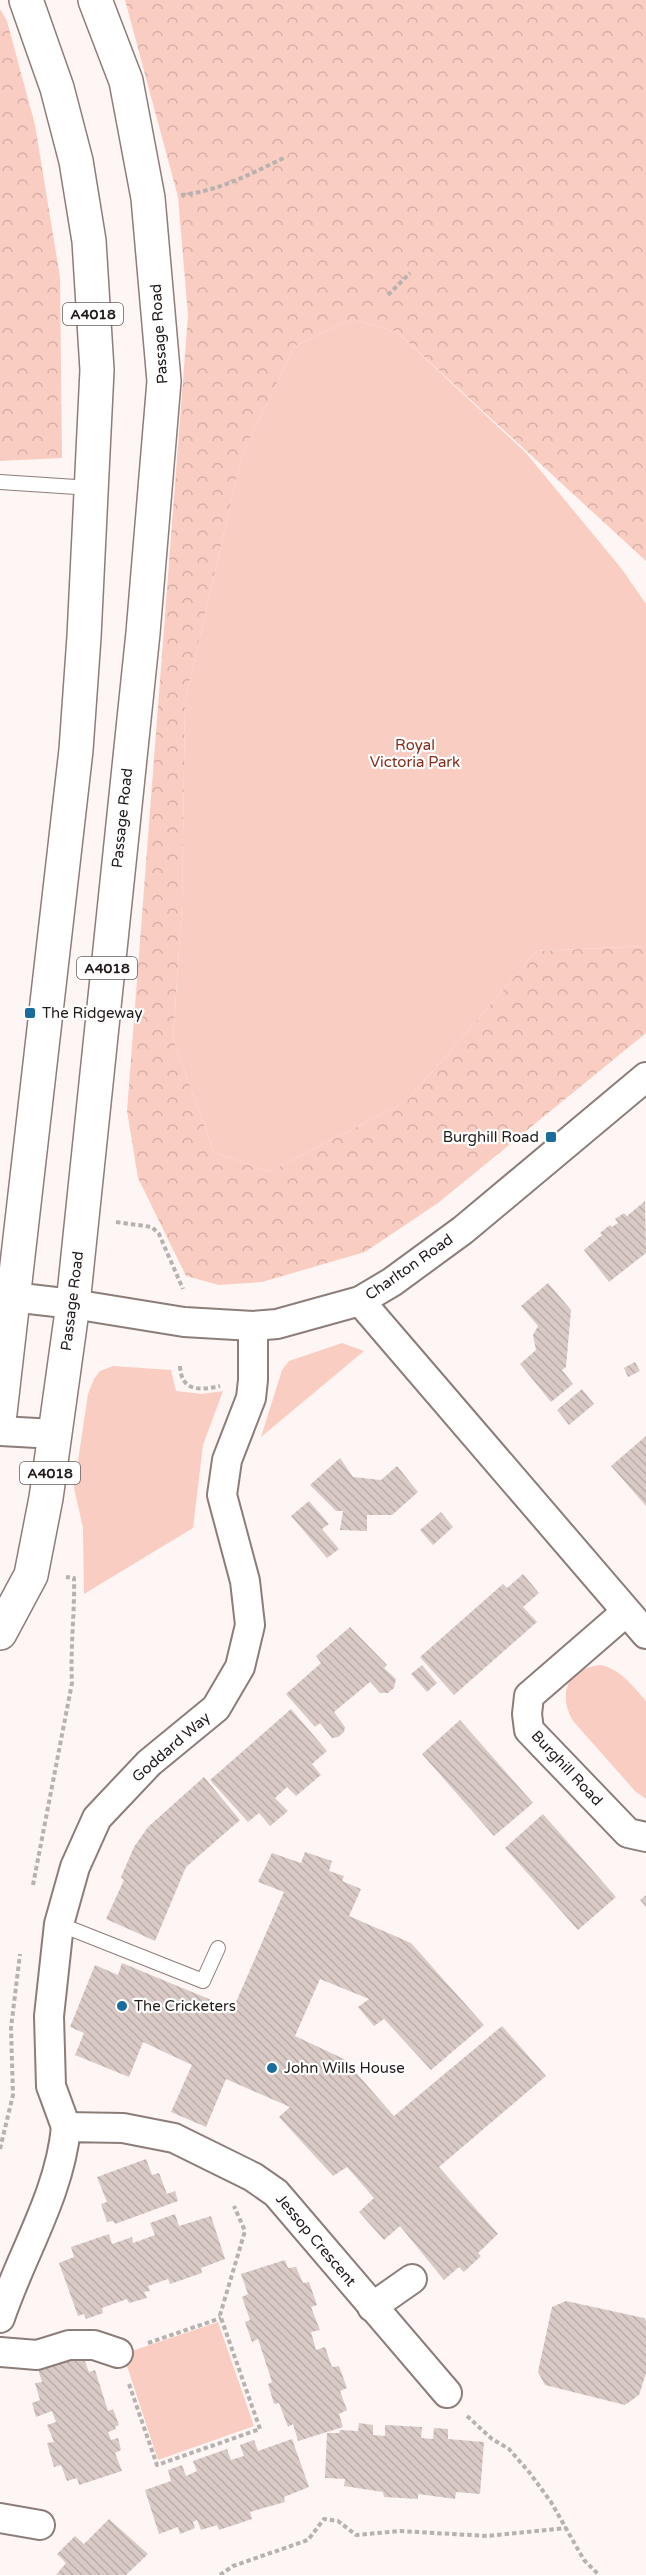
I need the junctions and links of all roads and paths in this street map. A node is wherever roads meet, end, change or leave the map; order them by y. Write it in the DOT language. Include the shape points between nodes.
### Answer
graph roads {
  1 [pos="27,0"];
  2 [pos="95,0"];
  3 [pos="286,157"];
  4 [pos="203,193"];
  5 [pos="410,273"];
  6 [pos="388,295"];
  7 [pos="0,482"];
  8 [pos="92,488"];
  9 [pos="646,1077"];
  10 [pos="113,1222"];
  11 [pos="184,1291"];
  12 [pos="12,1297"];
  13 [pos="360,1301"];
  14 [pos="73,1304"];
  15 [pos="253,1326"];
  16 [pos="180,1366"];
  17 [pos="254,1380"];
  18 [pos="0,1413"];
  19 [pos="0,1431"];
  20 [pos="55,1434"];
  21 [pos="626,1612"];
  22 [pos="0,1633"];
  23 [pos="646,1634"];
  24 [pos="646,1837"];
  25 [pos="59,1924"];
  26 [pos="218,1947"];
  27 [pos="66,2127"];
  28 [pos="253,2177"];
  29 [pos="411,2279"];
  30 [pos="372,2307"];
  31 [pos="0,2318"];
  32 [pos="221,2318"];
  33 [pos="0,2352"];
  34 [pos="118,2353"];
  35 [pos="447,2393"];
  36 [pos="0,2518"];
  37 [pos="40,2525"];
  38 [pos="566,2528"];
  39 [pos="220,2575"];
  40 [pos="599,2575"];
  1 -- 8 [label="main road, A4018" via="57,88 76,161 89,242 97,370"];
  2 -- 14 [label="main road, Passage Road / A4018" via="126,81 148,198 164,381 143,633"];
  3 -- 4 [label="path"];
  5 -- 6 [label="path"];
  7 -- 8 [label="lane"];
  8 -- 12 [label="main road, A4018" via="76,750"];
  9 -- 13 [label="street, Charlton Road" via="463,1230"];
  10 -- 11 [label="path" via="152,1227 159,1234"];
  12 -- 14 [label="street, Charlton Road"];
  12 -- 18 [label="main road, A4018"];
  13 -- 15 [label="street, Charlton Road" via="277,1324"];
  13 -- 21 [label="street"];
  14 -- 15 [label="street, Charlton Road" via="184,1322"];
  14 -- 20 [label="main road, Passage Road / A4018"];
  15 -- 17 [label="street, Goddard Way"];
  16 -- 17 [label="path" via="181,1378 194,1388"];
  17 -- 25 [label="street, Goddard Way" via="227,1460 222,1496 245,1581 249,1625 240,1666 216,1708 149,1762 97,1818 75,1867"];
  19 -- 20 [label="street"];
  20 -- 22 [label="main road, Passage Road / A4018" via="31,1575"];
  21 -- 23 [label="street"];
  21 -- 24 [label="street, Burghill Road" via="529,1696 526,1714 529,1730 628,1833"];
  25 -- 26 [label="lane" via="203,1980"];
  25 -- 27 [label="street, Goddard Way" via="49,2016 51,2086"];
  27 -- 28 [label="street, Jessop Crescent" via="123,2128 174,2138"];
  27 -- 31 [label="street" via="64,2148 48,2197"];
  28 -- 30 [label="street, Jessop Crescent" via="276,2193"];
  28 -- 32 [label="path" via="232,2201 245,2231"];
  29 -- 30 [label="street"];
  30 -- 35 [label="street, Jessop Crescent"];
  32 -- 34 [label="path"];
  32 -- 34 [label="path" via="260,2429 157,2465"];
  33 -- 34 [label="street" via="38,2355 69,2345 94,2345"];
  35 -- 38 [label="path" via="492,2439 509,2449 551,2502"];
  36 -- 37 [label="street"];
  38 -- 39 [label="path" via="522,2535 400,2531 356,2535 338,2522 324,2519 308,2540 233,2566"];
  38 -- 40 [label="path" via="584,2560"];
}
